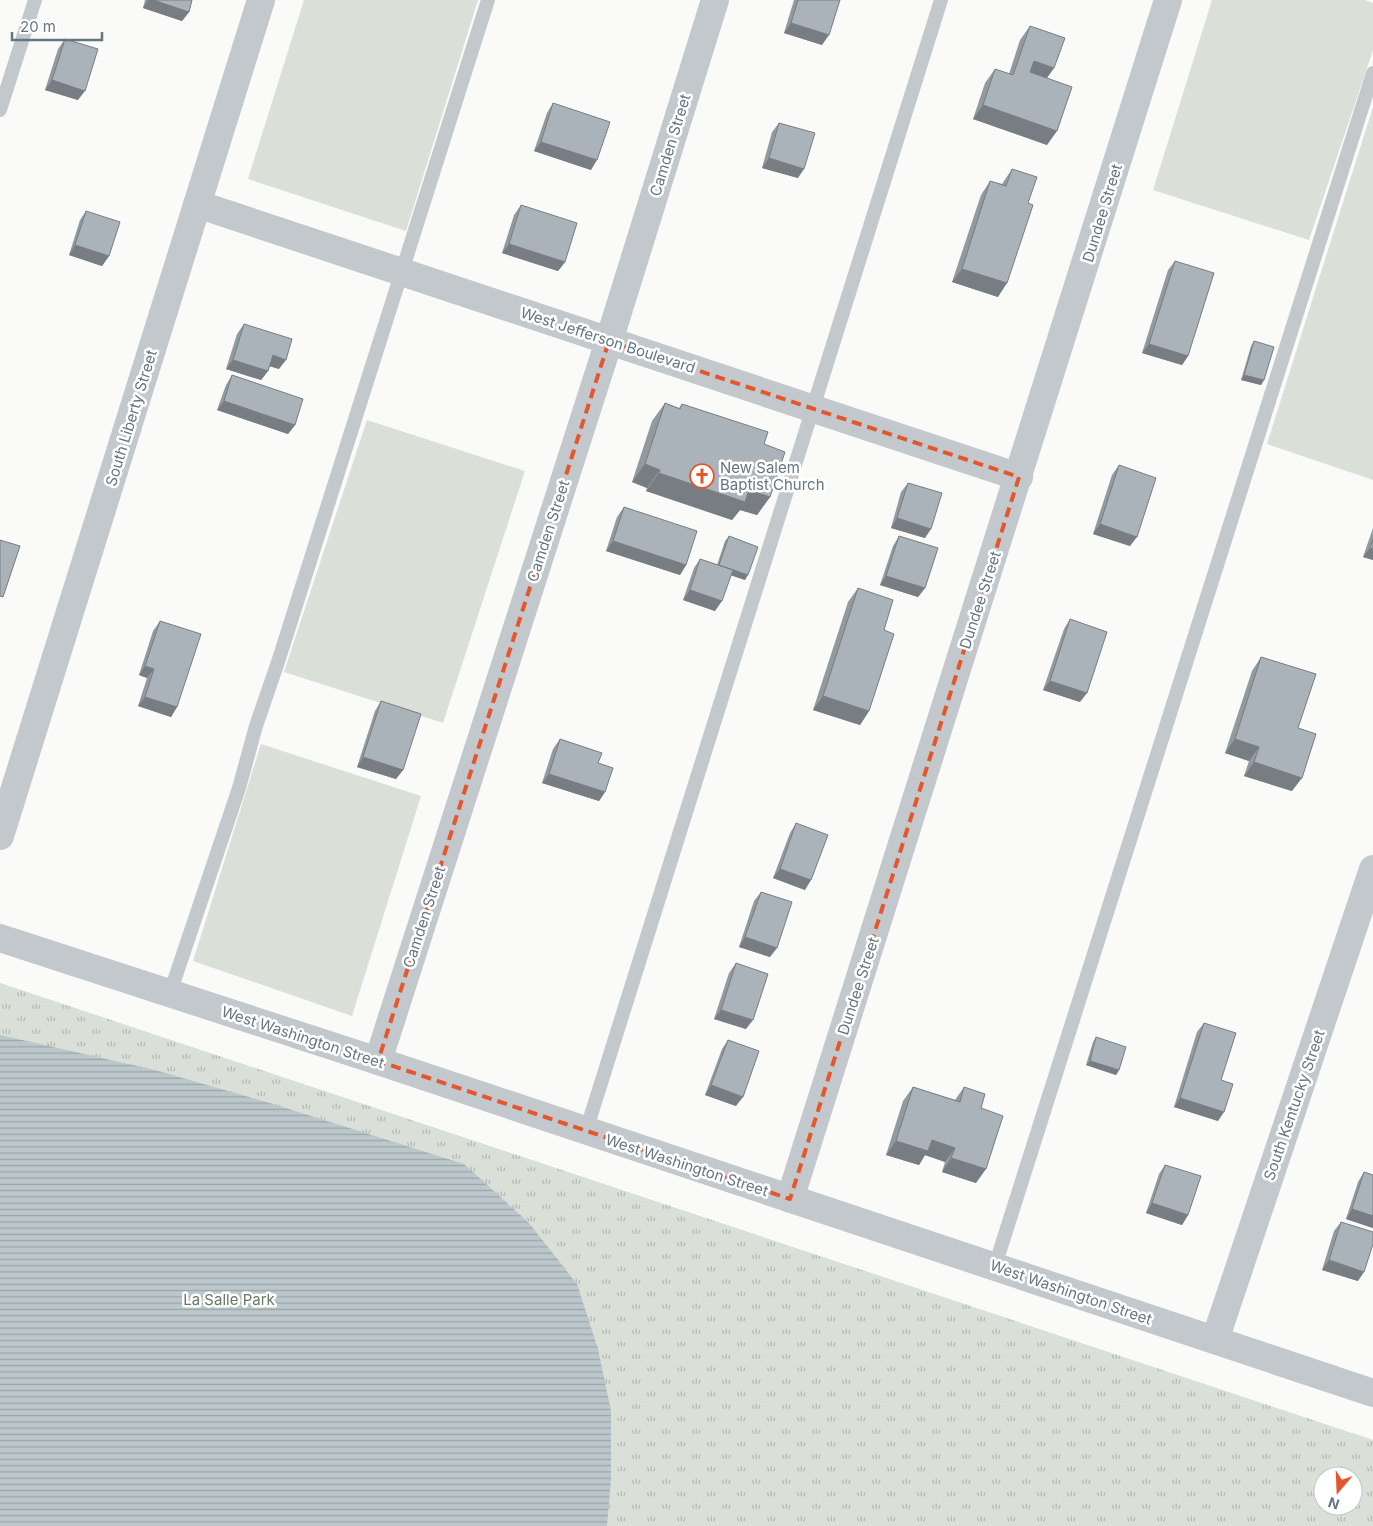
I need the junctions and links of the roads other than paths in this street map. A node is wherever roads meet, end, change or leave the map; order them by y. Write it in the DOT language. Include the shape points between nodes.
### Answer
graph roads {
  1 [pos="35,0"];
  2 [pos="261,0"];
  3 [pos="488,0"];
  4 [pos="715,0"];
  5 [pos="941,0"];
  6 [pos="1168,0"];
  7 [pos="1373,73"];
  8 [pos="0,110"];
  9 [pos="197,204"];
  10 [pos="402,272"];
  11 [pos="609,341"];
  12 [pos="813,408"];
  13 [pos="1019,476"];
  14 [pos="0,836"];
  15 [pos="1373,869"];
  16 [pos="0,938"];
  17 [pos="170,993"];
  18 [pos="378,1061"];
  19 [pos="586,1131"];
  20 [pos="790,1199"];
  21 [pos="995,1266"];
  22 [pos="1215,1340"];
  23 [pos="1373,1393"];
  1 -- 8 [label="lane"];
  2 -- 9 [label="street, South Liberty Street"];
  3 -- 10 [label="lane"];
  4 -- 11 [label="street, Camden Street"];
  5 -- 12 [label="lane"];
  6 -- 13 [label="street, Dundee Street"];
  7 -- 21 [label="lane"];
  9 -- 10 [label="street, West Jefferson Boulevard"];
  9 -- 14 [label="street, South Liberty Street"];
  10 -- 11 [label="street, West Jefferson Boulevard"];
  10 -- 17 [label="lane" via="256,726 240,788"];
  11 -- 12 [label="street, West Jefferson Boulevard"];
  11 -- 18 [label="street, Camden Street"];
  12 -- 13 [label="street, West Jefferson Boulevard"];
  12 -- 19 [label="lane"];
  13 -- 20 [label="street, Dundee Street"];
  15 -- 22 [label="street, South Kentucky Street"];
  16 -- 17 [label="street, West Washington Street"];
  17 -- 18 [label="street, West Washington Street"];
  18 -- 19 [label="street, West Washington Street"];
  19 -- 20 [label="street, West Washington Street"];
  20 -- 21 [label="street, West Washington Street"];
  21 -- 22 [label="street, West Washington Street"];
  22 -- 23 [label="street, West Washington Street"];
}
